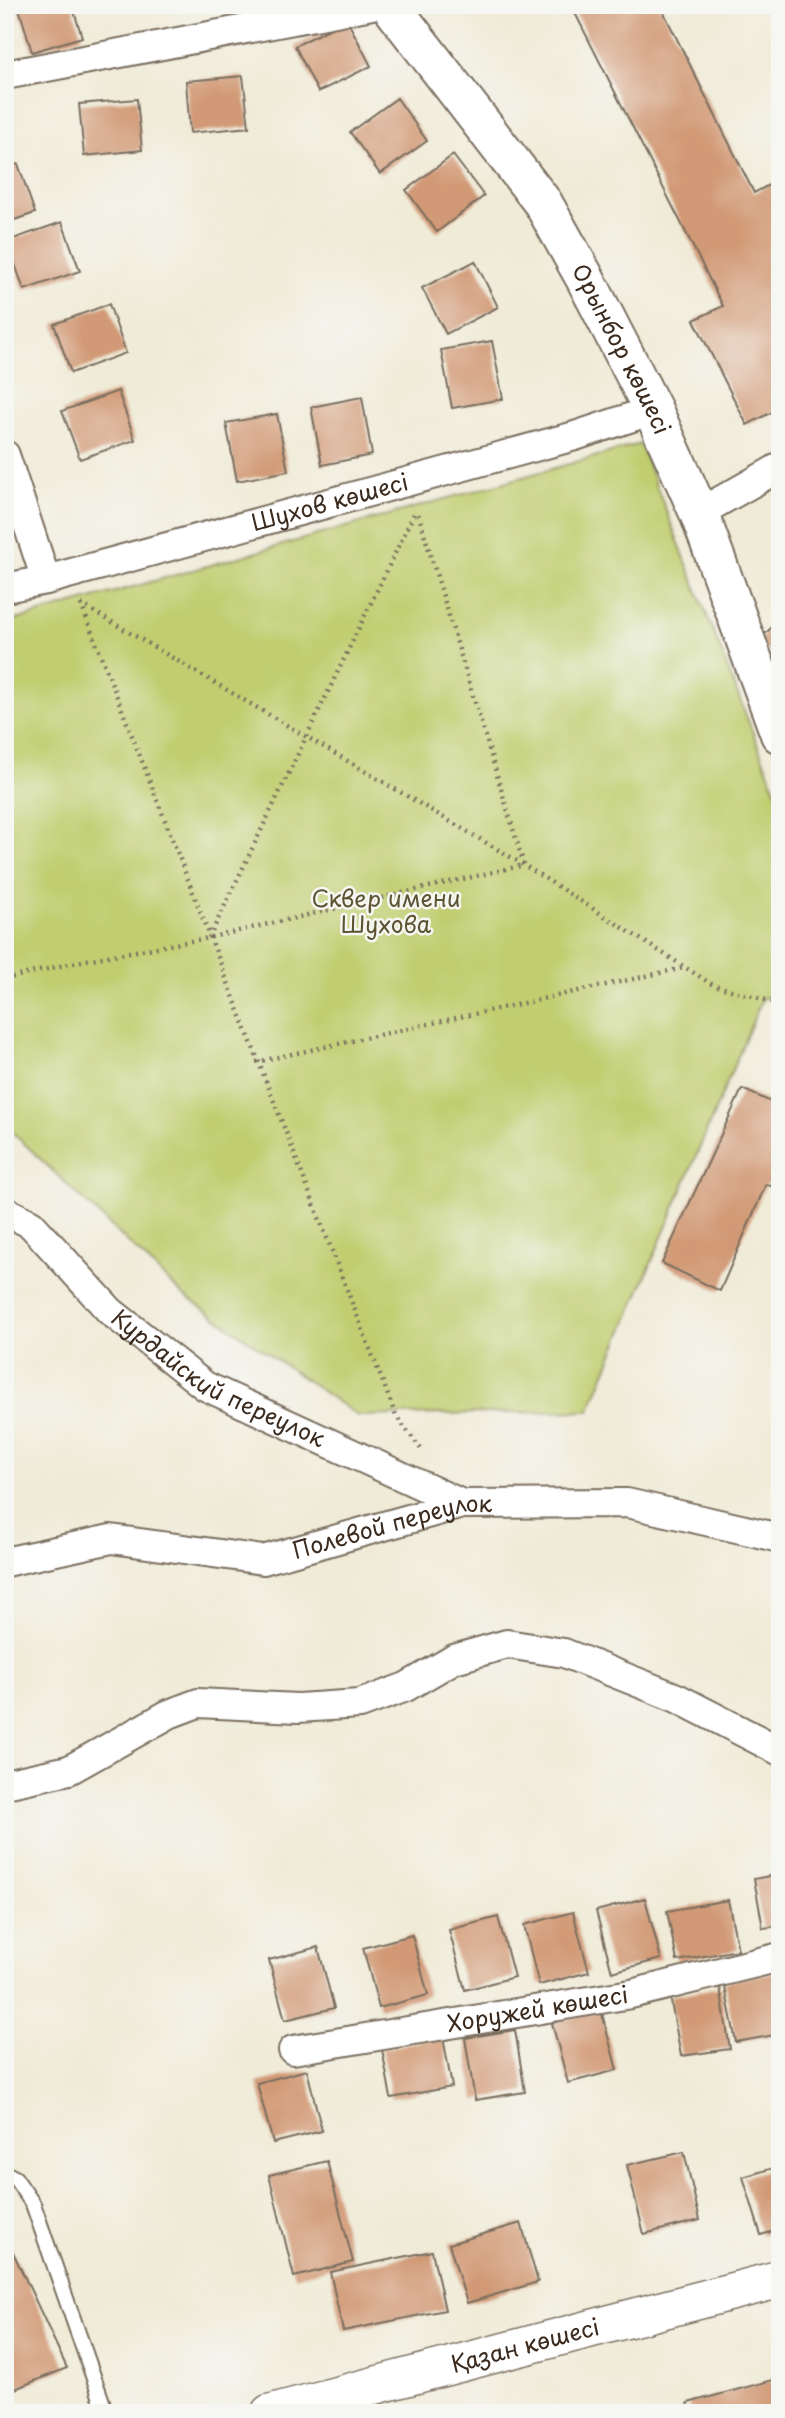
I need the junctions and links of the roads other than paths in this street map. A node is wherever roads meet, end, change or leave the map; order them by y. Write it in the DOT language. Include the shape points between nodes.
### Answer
graph roads {
  1 [pos="372,5"];
  2 [pos="390,5"];
  3 [pos="5,75"];
  4 [pos="653,410"];
  5 [pos="5,455"];
  6 [pos="780,467"];
  7 [pos="699,513"];
  8 [pos="46,580"];
  9 [pos="5,588"];
  10 [pos="780,734"];
  11 [pos="5,1211"];
  12 [pos="463,1504"];
  13 [pos="780,1538"];
  14 [pos="5,1562"];
  15 [pos="780,1751"];
  16 [pos="5,1784"];
  17 [pos="780,1957"];
  18 [pos="293,2050"];
  19 [pos="5,2173"];
  20 [pos="775,2285"];
  21 [pos="321,2406"];
  22 [pos="106,2413"];
  23 [pos="270,2413"];
  1 -- 3 [label="street"];
  2 -- 4 [label="main road, Орынбор көшесі" via="543,203"];
  4 -- 7 [label="main road, Орынбор көшесі"];
  4 -- 8 [label="street, Шухов көшесі" via="575,436"];
  5 -- 8 [label="street"];
  6 -- 7 [label="street"];
  7 -- 10 [label="main road, Орынбор көшесі"];
  8 -- 9 [label="street, Шухов көшесі"];
  11 -- 12 [label="street, Курдайский переулок" via="31,1224 110,1311 205,1385"];
  12 -- 13 [label="street, Полевой переулок" via="627,1503"];
  12 -- 14 [label="street, Полевой переулок" via="263,1560 111,1539"];
  15 -- 16 [label="street" via="677,1698 564,1653 507,1644 454,1659 406,1687 360,1704 198,1703 169,1714 69,1770"];
  17 -- 18 [label="street, Хоружей көшесі" via="631,1994"];
  19 -- 22 [label="lane" via="15,2178 33,2204"];
  20 -- 21 [label="street, Қазан көшесі"];
  21 -- 23 [label="street, Қазан көшесі"];
}
